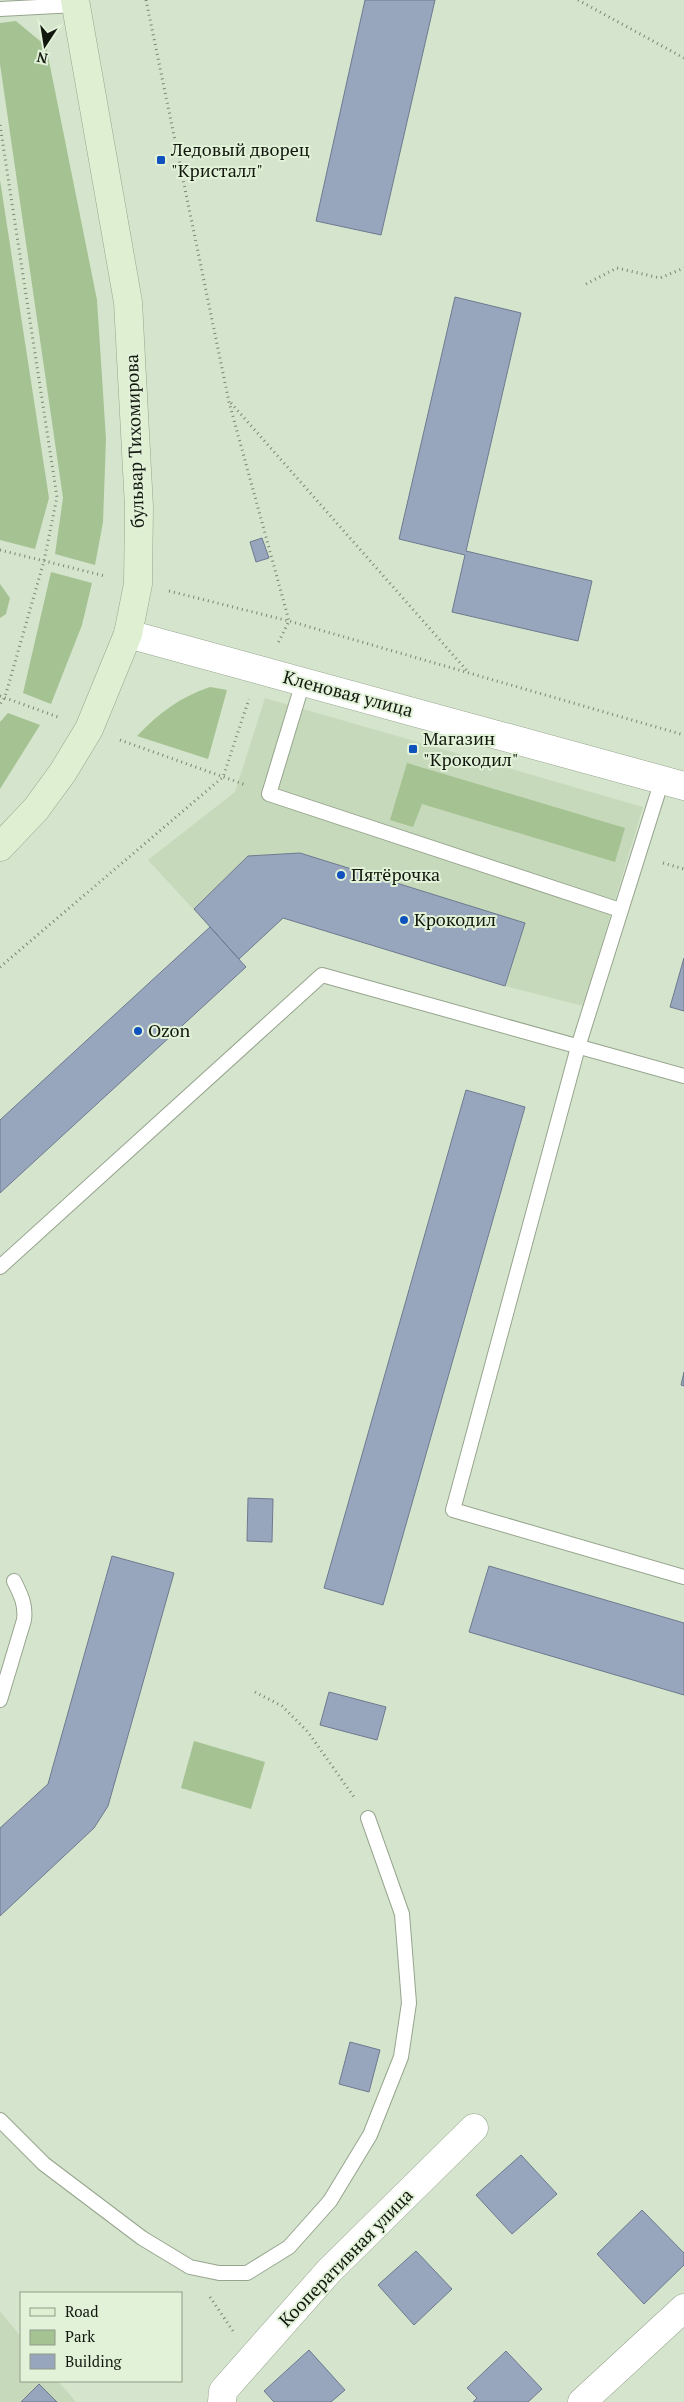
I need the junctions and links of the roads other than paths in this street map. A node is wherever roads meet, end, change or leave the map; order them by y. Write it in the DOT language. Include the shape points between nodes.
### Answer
graph roads {
  1 [pos="76,3"];
  2 [pos="0,8"];
  3 [pos="128,634"];
  4 [pos="303,682"];
  5 [pos="673,783"];
  6 [pos="0,847"];
  7 [pos="620,910"];
  8 [pos="578,1047"];
  9 [pos="684,1076"];
  10 [pos="0,1267"];
  11 [pos="684,1577"];
  12 [pos="14,1581"];
  13 [pos="0,1700"];
  14 [pos="368,1818"];
  15 [pos="0,2120"];
  16 [pos="474,2128"];
  17 [pos="684,2308"];
  18 [pos="223,2397"];
  19 [pos="582,2402"];
  1 -- 2 [label="lane"];
  1 -- 3 [label="street, бульвар Тихомирова" via="128,302 139,507 138,584"];
  3 -- 4 [label="street, Кленовая улица"];
  3 -- 6 [label="street, бульвар Тихомирова" via="89,729 36,809"];
  4 -- 5 [label="street, Кленовая улица"];
  4 -- 7 [label="lane" via="269,794"];
  5 -- 7 [label="lane"];
  7 -- 8 [label="lane"];
  8 -- 9 [label="lane"];
  8 -- 10 [label="lane" via="322,976"];
  8 -- 11 [label="lane" via="453,1510"];
  12 -- 13 [label="lane" via="25,1609 24,1620"];
  14 -- 15 [label="lane" via="402,1914 409,2003 401,2057 370,2135 330,2201 289,2247 247,2273 219,2273 190,2267 142,2238 44,2164"];
  16 -- 18 [label="street, Кооперативная улица" via="329,2270 251,2359"];
  17 -- 19 [label="street"];
}
